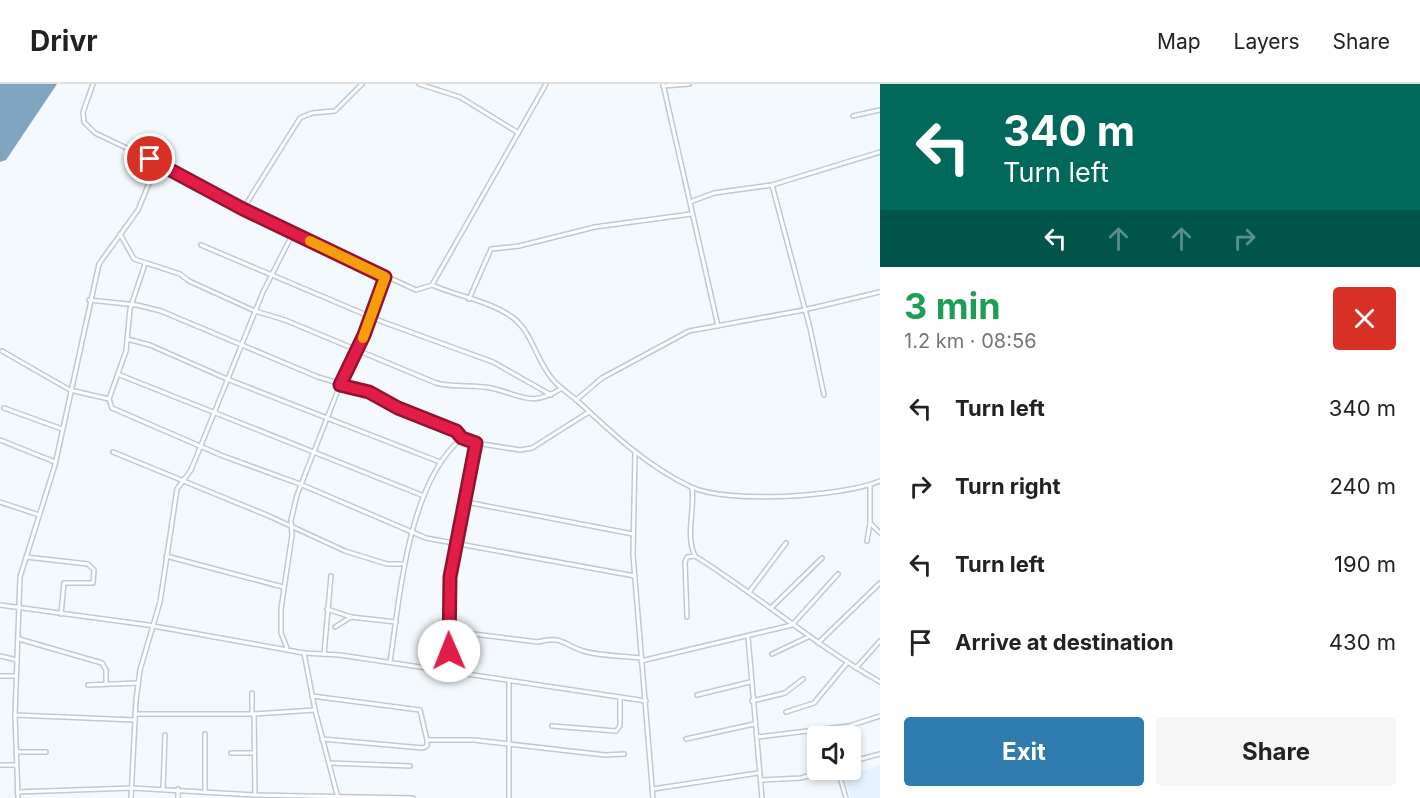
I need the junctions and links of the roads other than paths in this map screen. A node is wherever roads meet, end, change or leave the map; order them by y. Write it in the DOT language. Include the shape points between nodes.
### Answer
graph roads {
  1 [pos="93,84"];
  2 [pos="362,84"];
  3 [pos="419,84"];
  4 [pos="546,84"];
  5 [pos="689,84"];
  6 [pos="663,85"];
  7 [pos="880,110"];
  8 [pos="853,116"];
  9 [pos="517,132"];
  10 [pos="880,152"];
  11 [pos="157,163"];
  12 [pos="772,186"];
  13 [pos="690,202"];
  14 [pos="243,209"];
  15 [pos="691,214"];
  16 [pos="293,233"];
  17 [pos="120,234"];
  18 [pos="201,245"];
  19 [pos="145,264"];
  20 [pos="271,277"];
  21 [pos="385,277"];
  22 [pos="432,285"];
  23 [pos="880,292"];
  24 [pos="469,299"];
  25 [pos="89,300"];
  26 [pos="131,304"];
  27 [pos="804,310"];
  28 [pos="255,311"];
  29 [pos="372,317"];
  30 [pos="718,326"];
  31 [pos="127,339"];
  32 [pos="242,345"];
  33 [pos="358,350"];
  34 [pos="2,351"];
  35 [pos="120,375"];
  36 [pos="227,379"];
  37 [pos="340,385"];
  38 [pos="562,388"];
  39 [pos="70,390"];
  40 [pos="551,395"];
  41 [pos="824,395"];
  42 [pos="109,399"];
  43 [pos="576,400"];
  44 [pos="4,408"];
  45 [pos="215,412"];
  46 [pos="589,412"];
  47 [pos="329,418"];
  48 [pos="62,429"];
  49 [pos="462,438"];
  50 [pos="0,440"];
  51 [pos="476,443"];
  52 [pos="201,447"];
  53 [pos="314,451"];
  54 [pos="113,452"];
  55 [pos="635,452"];
  56 [pos="55,462"];
  57 [pos="440,462"];
  58 [pos="181,481"];
  59 [pos="880,481"];
  60 [pos="300,484"];
  61 [pos="870,485"];
  62 [pos="692,488"];
  63 [pos="424,496"];
  64 [pos="0,502"];
  65 [pos="466,502"];
  66 [pos="39,515"];
  67 [pos="870,522"];
  68 [pos="292,527"];
  69 [pos="880,533"];
  70 [pos="412,534"];
  71 [pos="633,534"];
  72 [pos="867,541"];
  73 [pos="786,543"];
  74 [pos="457,545"];
  75 [pos="26,556"];
  76 [pos="166,556"];
  77 [pos="695,556"];
  78 [pos="822,558"];
  79 [pos="404,564"];
  80 [pos="838,574"];
  81 [pos="331,576"];
  82 [pos="635,576"];
  83 [pos="880,583"];
  84 [pos="284,587"];
  85 [pos="750,591"];
  86 [pos="0,605"];
  87 [pos="20,608"];
  88 [pos="771,608"];
  89 [pos="327,609"];
  90 [pos="61,614"];
  91 [pos="351,617"];
  92 [pos="687,617"];
  93 [pos="396,622"];
  94 [pos="792,625"];
  95 [pos="152,626"];
  96 [pos="335,627"];
  97 [pos="449,631"];
  98 [pos="748,637"];
  99 [pos="808,637"];
  100 [pos="18,639"];
  101 [pos="880,640"];
  102 [pos="818,643"];
  103 [pos="286,648"];
  104 [pos="304,652"];
  105 [pos="324,654"];
  106 [pos="772,654"];
  107 [pos="0,656"];
  108 [pos="17,660"];
  109 [pos="641,660"];
  110 [pos="390,662"];
  111 [pos="848,662"];
  112 [pos="856,668"];
  113 [pos="449,672"];
  114 [pos="0,676"];
  115 [pos="16,676"];
  116 [pos="803,679"];
  117 [pos="509,681"];
  118 [pos="751,682"];
  119 [pos="880,682"];
  120 [pos="138,683"];
  121 [pos="106,684"];
  122 [pos="88,685"];
  123 [pos="252,693"];
  124 [pos="697,695"];
  125 [pos="312,696"];
  126 [pos="620,697"];
  127 [pos="646,701"];
  128 [pos="752,701"];
  129 [pos="315,710"];
  130 [pos="786,712"];
  131 [pos="135,714"];
  132 [pos="253,714"];
  133 [pos="15,716"];
  134 [pos="880,716"];
  135 [pos="135,720"];
  136 [pos="755,724"];
  137 [pos="552,726"];
  138 [pos="205,734"];
  139 [pos="165,735"];
  140 [pos="757,737"];
  141 [pos="322,739"];
  142 [pos="686,739"];
  143 [pos="427,740"];
  144 [pos="509,745"];
  145 [pos="16,752"];
  146 [pos="46,752"];
  147 [pos="231,753"];
  148 [pos="254,753"];
  149 [pos="624,754"];
  150 [pos="880,754"];
  151 [pos="861,759"];
  152 [pos="329,764"];
  153 [pos="0,765"];
  154 [pos="16,765"];
  155 [pos="410,766"];
  156 [pos="758,773"];
  157 [pos="807,776"];
  158 [pos="761,780"];
  159 [pos="841,780"];
  160 [pos="132,788"];
  161 [pos="163,789"];
  162 [pos="177,789"];
  163 [pos="654,789"];
  164 [pos="18,792"];
  165 [pos="205,792"];
  166 [pos="255,795"];
  167 [pos="227,796"];
  168 [pos="338,797"];
  169 [pos="385,797"];
  170 [pos="18,798"];
  171 [pos="131,798"];
  172 [pos="178,798"];
  173 [pos="413,798"];
  174 [pos="509,798"];
  175 [pos="653,798"];
  176 [pos="762,798"];
  177 [pos="846,798"];
  1 -- 11 [label="street" via="83,112 88,128"];
  2 -- 14 [label="street" via="335,111 300,118"];
  3 -- 9 [label="street" via="460,97"];
  4 -- 9 [label="street"];
  5 -- 6 [label="street"];
  6 -- 13 [label="street"];
  7 -- 8 [label="street"];
  9 -- 22 [label="street"];
  10 -- 12 [label="street"];
  11 -- 14 [label="street"];
  11 -- 17 [label="street" via="138,210"];
  12 -- 13 [label="street" via="714,193"];
  12 -- 27 [label="street"];
  13 -- 15 [label="street"];
  14 -- 16 [label="street"];
  15 -- 24 [label="street" via="596,227 491,249"];
  15 -- 30 [label="street"];
  16 -- 20 [label="street"];
  16 -- 21 [label="street"];
  17 -- 19 [label="street" via="133,258"];
  17 -- 25 [label="street" via="99,264"];
  18 -- 20 [label="street"];
  19 -- 26 [label="street"];
  19 -- 28 [label="street" via="180,273 189,281"];
  20 -- 28 [label="street"];
  20 -- 29 [label="street"];
  21 -- 22 [label="street" via="416,290"];
  21 -- 29 [label="street"];
  22 -- 24 [label="street"];
  23 -- 27 [label="street"];
  24 -- 38 [label="street" via="517,321 529,336 540,363"];
  25 -- 26 [label="street"];
  25 -- 39 [label="street"];
  26 -- 31 [label="street"];
  26 -- 32 [label="street" via="161,311"];
  27 -- 30 [label="street"];
  27 -- 41 [label="street"];
  28 -- 32 [label="street"];
  28 -- 33 [label="street"];
  29 -- 33 [label="street"];
  29 -- 40 [label="street" via="494,362"];
  30 -- 43 [label="street" via="674,338 594,383"];
  31 -- 35 [label="street"];
  31 -- 36 [label="street"];
  32 -- 36 [label="street"];
  32 -- 37 [label="street"];
  33 -- 37 [label="street"];
  33 -- 40 [label="street" via="444,386 492,388 533,400"];
  34 -- 39 [label="street"];
  35 -- 42 [label="street"];
  35 -- 45 [label="street"];
  36 -- 45 [label="street"];
  36 -- 47 [label="street"];
  37 -- 47 [label="street"];
  37 -- 49 [label="street" via="369,392 456,431"];
  38 -- 40 [label="street"];
  38 -- 43 [label="street"];
  39 -- 42 [label="street"];
  39 -- 48 [label="street"];
  42 -- 52 [label="street" via="112,408"];
  43 -- 46 [label="street"];
  44 -- 48 [label="street"];
  45 -- 52 [label="street"];
  45 -- 53 [label="street"];
  46 -- 51 [label="street" via="532,448 520,450"];
  46 -- 55 [label="street"];
  47 -- 53 [label="street"];
  47 -- 57 [label="street"];
  48 -- 56 [label="street"];
  49 -- 51 [label="street"];
  49 -- 57 [label="street"];
  50 -- 56 [label="street"];
  51 -- 65 [label="street"];
  52 -- 58 [label="street" via="191,470"];
  52 -- 60 [label="street"];
  53 -- 60 [label="street"];
  53 -- 63 [label="street"];
  54 -- 58 [label="street"];
  55 -- 62 [label="street"];
  55 -- 71 [label="street"];
  56 -- 66 [label="street"];
  57 -- 63 [label="street"];
  58 -- 68 [label="street"];
  58 -- 76 [label="street"];
  59 -- 61 [label="street"];
  60 -- 68 [label="street"];
  60 -- 70 [label="street"];
  61 -- 62 [label="street" via="798,496 715,493"];
  61 -- 67 [label="street"];
  62 -- 77 [label="street" via="690,544"];
  63 -- 70 [label="street"];
  64 -- 66 [label="street"];
  65 -- 71 [label="street"];
  65 -- 74 [label="street"];
  66 -- 75 [label="street"];
  67 -- 69 [label="street"];
  67 -- 72 [label="street"];
  68 -- 79 [label="street" via="365,559"];
  68 -- 84 [label="street"];
  70 -- 74 [label="street"];
  70 -- 79 [label="street"];
  71 -- 82 [label="street"];
  73 -- 85 [label="street"];
  74 -- 82 [label="street"];
  74 -- 97 [label="street" via="450,577"];
  75 -- 87 [label="street" via="19,584"];
  75 -- 90 [label="street" via="88,564 93,570 93,584 64,583"];
  76 -- 84 [label="street"];
  76 -- 95 [label="street" via="160,603"];
  77 -- 85 [label="street"];
  77 -- 92 [label="street" via="687,557 685,562"];
  78 -- 88 [label="street"];
  79 -- 93 [label="street"];
  80 -- 94 [label="street"];
  81 -- 89 [label="street"];
  82 -- 109 [label="street"];
  83 -- 102 [label="street"];
  84 -- 103 [label="street" via="281,633"];
  85 -- 88 [label="street"];
  86 -- 87 [label="street"];
  87 -- 90 [label="street"];
  87 -- 100 [label="street"];
  88 -- 94 [label="street"];
  89 -- 91 [label="street"];
  89 -- 105 [label="street"];
  90 -- 95 [label="street"];
  91 -- 93 [label="street"];
  91 -- 96 [label="street"];
  93 -- 110 [label="street"];
  94 -- 98 [label="street"];
  94 -- 99 [label="street"];
  95 -- 103 [label="street"];
  95 -- 120 [label="street"];
  97 -- 109 [label="street" via="567,642 582,651"];
  97 -- 113 [label="street"];
  98 -- 109 [label="street"];
  98 -- 118 [label="street"];
  99 -- 102 [label="street"];
  99 -- 106 [label="street"];
  100 -- 108 [label="street"];
  100 -- 121 [label="street" via="102,663"];
  101 -- 112 [label="street"];
  102 -- 111 [label="street"];
  103 -- 104 [label="street"];
  104 -- 105 [label="street"];
  104 -- 125 [label="street"];
  105 -- 110 [label="street"];
  107 -- 108 [label="street"];
  108 -- 115 [label="street"];
  109 -- 127 [label="street"];
  110 -- 113 [label="street"];
  111 -- 112 [label="street"];
  111 -- 130 [label="street" via="814,703"];
  112 -- 119 [label="street"];
  113 -- 117 [label="street"];
  114 -- 115 [label="street"];
  115 -- 133 [label="street"];
  116 -- 128 [label="street" via="785,693"];
  117 -- 126 [label="street"];
  117 -- 144 [label="street"];
  118 -- 124 [label="street"];
  118 -- 128 [label="street"];
  120 -- 121 [label="street"];
  120 -- 131 [label="street"];
  121 -- 122 [label="street"];
  123 -- 132 [label="street"];
  125 -- 129 [label="street"];
  125 -- 143 [label="street" via="420,710"];
  126 -- 127 [label="street"];
  126 -- 137 [label="street" via="619,729"];
  127 -- 163 [label="street"];
  128 -- 136 [label="street"];
  129 -- 132 [label="street"];
  129 -- 141 [label="street"];
  131 -- 132 [label="street"];
  131 -- 135 [label="street"];
  132 -- 148 [label="street"];
  133 -- 135 [label="street"];
  133 -- 145 [label="street"];
  134 -- 140 [label="street" via="849,726"];
  135 -- 160 [label="street"];
  136 -- 140 [label="street"];
  136 -- 142 [label="street"];
  138 -- 165 [label="street"];
  139 -- 161 [label="street"];
  140 -- 156 [label="street"];
  141 -- 143 [label="street" via="423,748"];
  141 -- 152 [label="street"];
  143 -- 144 [label="street"];
  144 -- 149 [label="street"];
  144 -- 174 [label="street"];
  145 -- 146 [label="street"];
  145 -- 154 [label="street"];
  147 -- 148 [label="street"];
  148 -- 166 [label="street"];
  150 -- 151 [label="street"];
  152 -- 155 [label="street"];
  152 -- 168 [label="street"];
  153 -- 154 [label="street"];
  154 -- 164 [label="street"];
  156 -- 158 [label="street"];
  156 -- 163 [label="street"];
  157 -- 158 [label="street"];
  158 -- 176 [label="street"];
  159 -- 177 [label="street"];
  160 -- 161 [label="street"];
  160 -- 164 [label="street"];
  160 -- 171 [label="street"];
  161 -- 162 [label="street"];
  162 -- 165 [label="street"];
  162 -- 172 [label="street"];
  163 -- 175 [label="street"];
  164 -- 170 [label="street"];
  165 -- 167 [label="street"];
  166 -- 167 [label="street"];
  166 -- 168 [label="street"];
  168 -- 169 [label="street"];
  169 -- 173 [label="street"];
}
